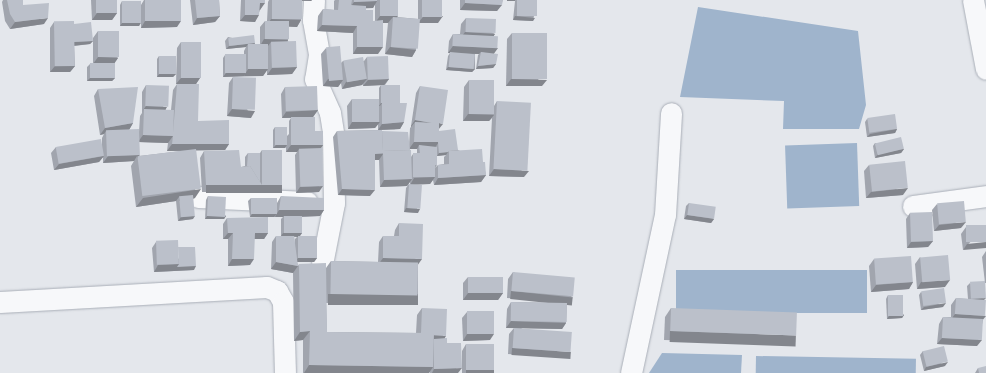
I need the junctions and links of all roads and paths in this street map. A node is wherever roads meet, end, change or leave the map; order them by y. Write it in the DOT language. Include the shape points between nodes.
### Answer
graph roads {
  1 [pos="314,0"];
  2 [pos="973,0"];
  3 [pos="986,69"];
  4 [pos="671,112"];
  5 [pos="986,196"];
  6 [pos="198,197"];
  7 [pos="334,203"];
  8 [pos="913,206"];
  9 [pos="322,264"];
  10 [pos="0,302"];
  11 [pos="285,373"];
  12 [pos="631,373"];
  1 -- 7 [label="street" via="313,20 319,55 315,79 330,113"];
  2 -- 3 [label="street"];
  4 -- 12 [label="street" via="665,215"];
  5 -- 8 [label="street"];
  6 -- 7 [label="street"];
  7 -- 9 [label="street"];
  10 -- 11 [label="street" via="267,287 277,291 283,302"];
}
